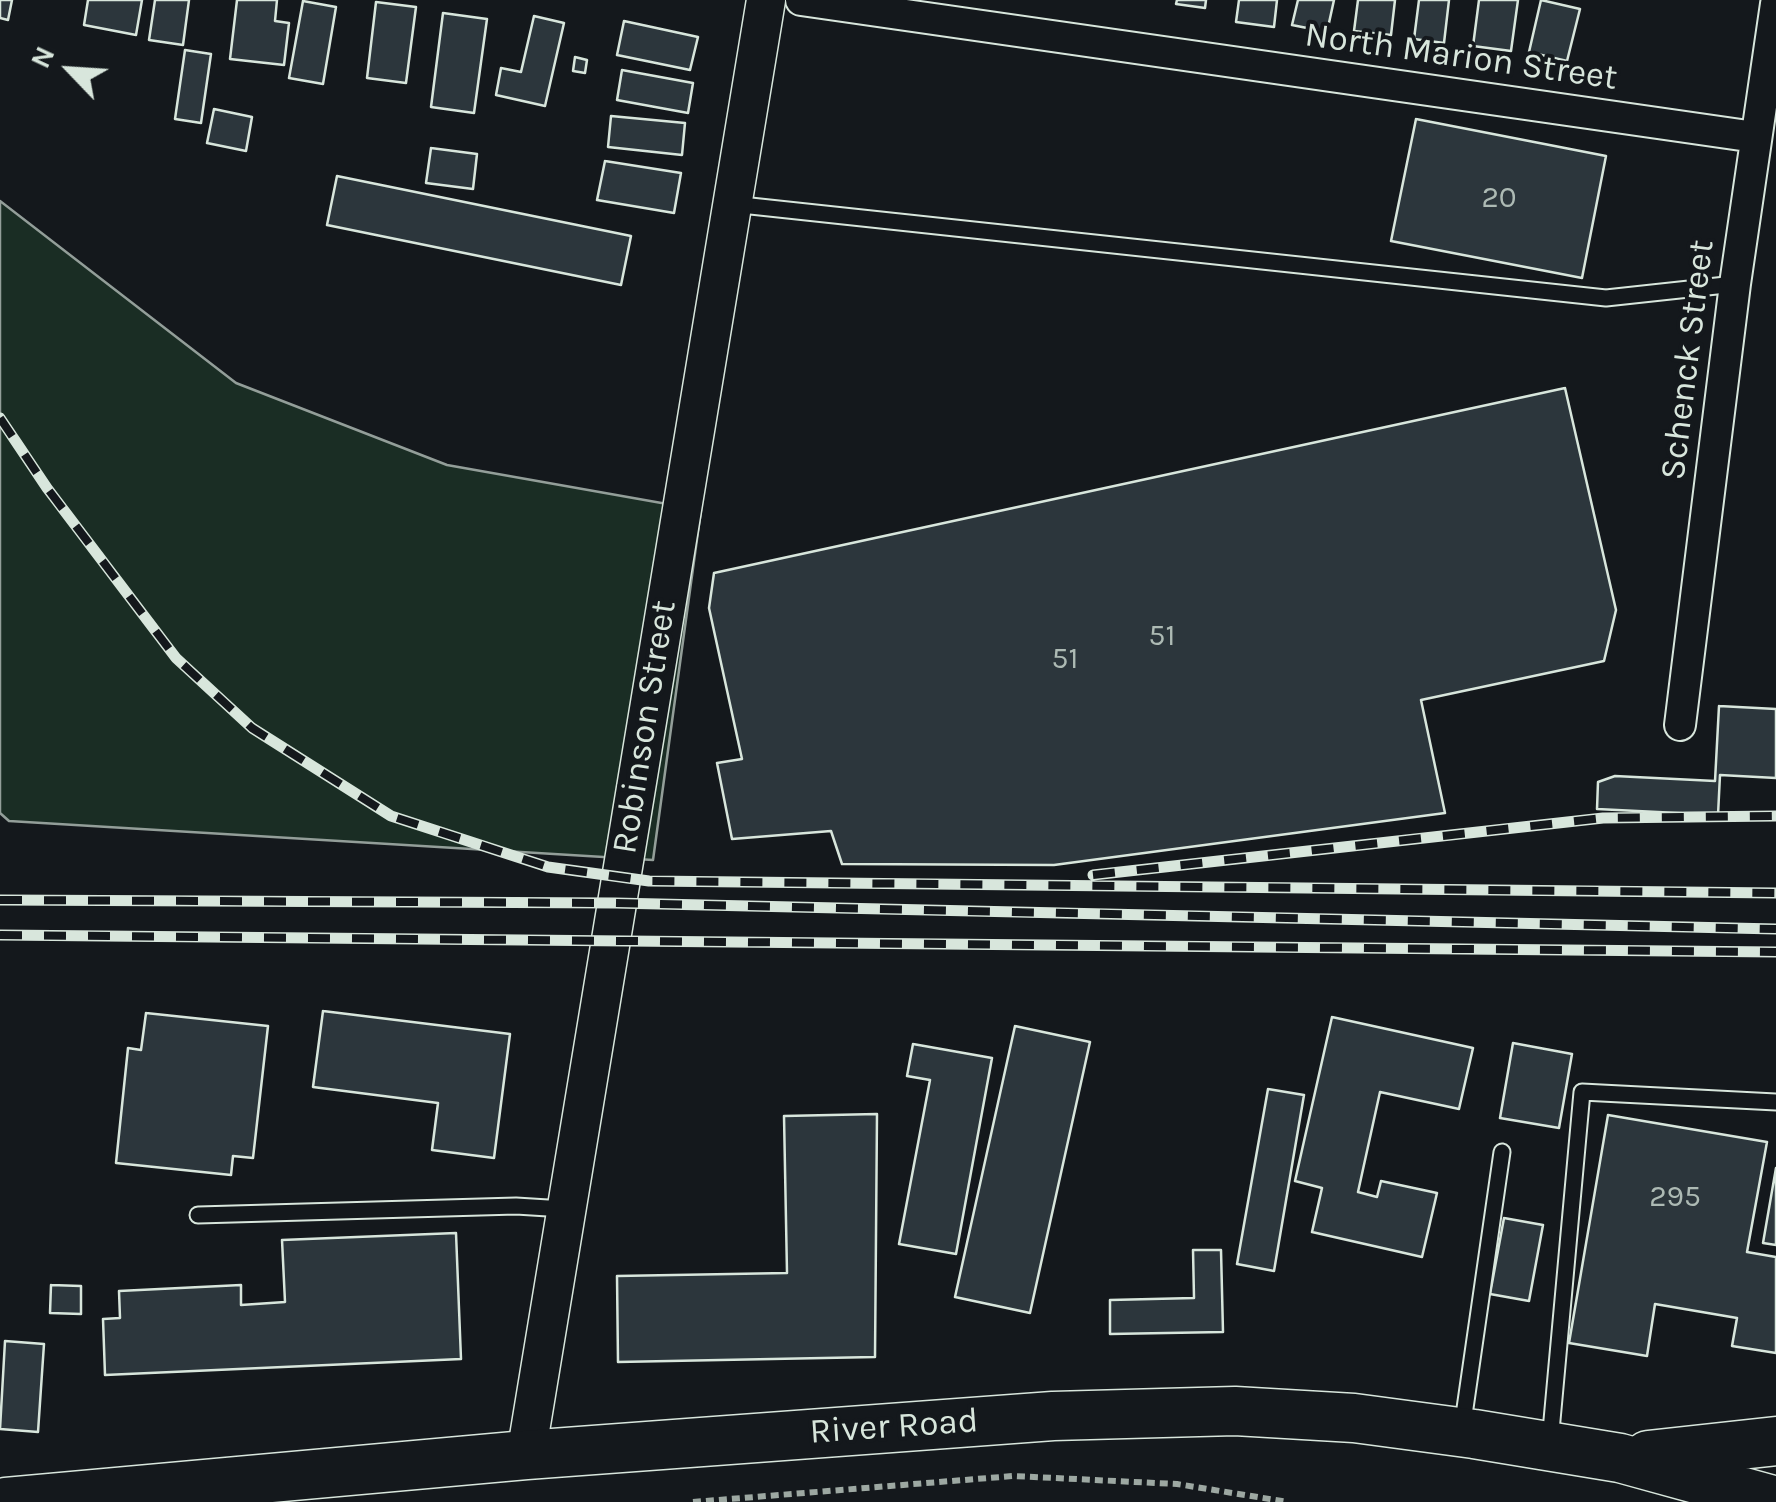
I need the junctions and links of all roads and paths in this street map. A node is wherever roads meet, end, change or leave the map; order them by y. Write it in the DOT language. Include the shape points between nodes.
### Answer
graph roads {
  1 [pos="766,0"];
  2 [pos="801,0"];
  3 [pos="1776,4"];
  4 [pos="1754,137"];
  5 [pos="732,204"];
  6 [pos="1735,284"];
  7 [pos="1680,726"];
  8 [pos="1776,1102"];
  9 [pos="1502,1152"];
  10 [pos="564,1208"];
  11 [pos="198,1215"];
  12 [pos="1462,1432"];
  13 [pos="1776,1442"];
  14 [pos="1549,1447"];
  15 [pos="526,1454"];
  16 [pos="1620,1458"];
  17 [pos="1776,1501"];
  18 [pos="6,1502"];
  19 [pos="694,1502"];
  20 [pos="1288,1502"];
  1 -- 5 [label="street, Robinson Street"];
  2 -- 4 [label="street, North Marion Street"];
  3 -- 4 [label="street, Schenck Street"];
  4 -- 6 [label="street, Schenck Street"];
  5 -- 6 [label="lane" via="1606,298"];
  5 -- 10 [label="street, Robinson Street"];
  6 -- 7 [label="street, Schenck Street"];
  8 -- 14 [label="lane" via="1582,1092"];
  9 -- 12 [label="lane"];
  10 -- 11 [label="lane"];
  10 -- 15 [label="street, Robinson Street"];
  12 -- 14 [label="main road, River Road"];
  12 -- 15 [label="main road, River Road" via="1235,1412 1089,1415"];
  13 -- 16 [label="main road"];
  14 -- 16 [label="main road, River Road"];
  15 -- 18 [label="main road, River Road"];
  16 -- 17 [label="main road, River Road"];
  19 -- 20 [label="path" via="1013,1476 1177,1484"];
}
